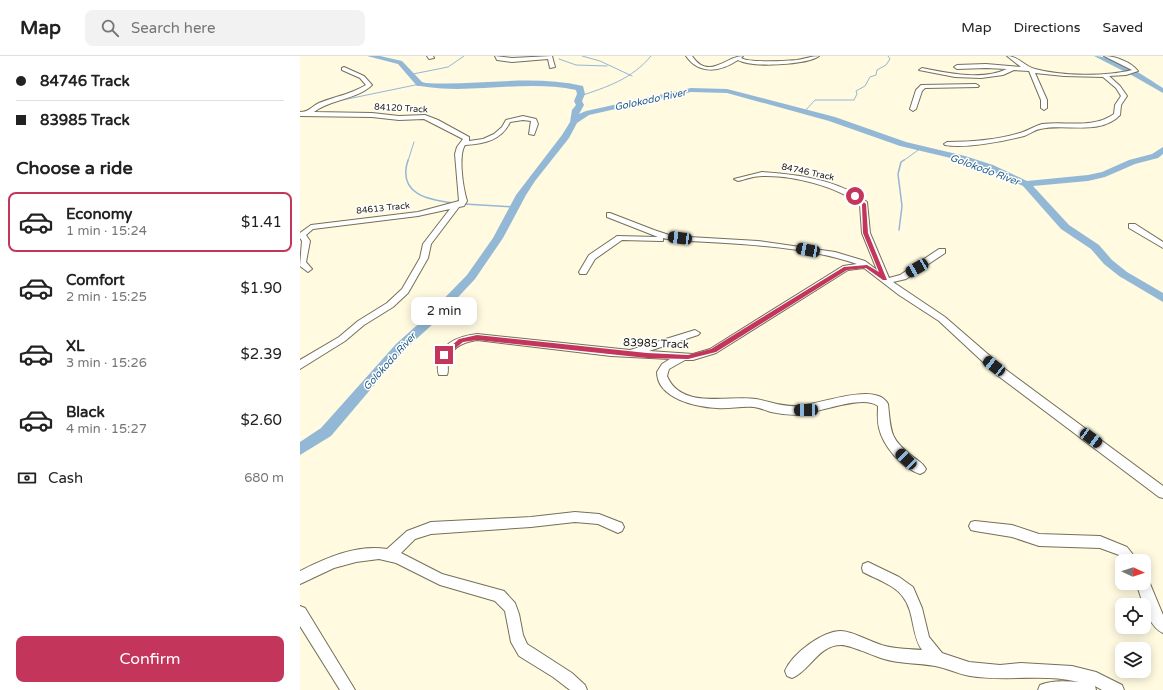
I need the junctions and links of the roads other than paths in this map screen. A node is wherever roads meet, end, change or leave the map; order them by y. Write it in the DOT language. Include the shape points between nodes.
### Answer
graph roads {
  1 [pos="498,56"];
  2 [pos="689,56"];
  3 [pos="816,56"];
  4 [pos="1010,56"];
  5 [pos="1107,56"];
  6 [pos="739,57"];
  7 [pos="552,66"];
  8 [pos="957,67"];
  9 [pos="344,69"];
  10 [pos="1012,69"];
  11 [pos="922,70"];
  12 [pos="1031,70"];
  13 [pos="981,76"];
  14 [pos="1105,76"];
  15 [pos="1044,108"];
  16 [pos="913,109"];
  17 [pos="309,113"];
  18 [pos="300,114"];
  19 [pos="532,134"];
  20 [pos="464,143"];
  21 [pos="947,144"];
  22 [pos="738,179"];
  23 [pos="456,206"];
  24 [pos="610,215"];
  25 [pos="1132,226"];
  26 [pos="301,235"];
  27 [pos="672,238"];
  28 [pos="1163,246"];
  29 [pos="942,251"];
  30 [pos="867,266"];
  31 [pos="308,269"];
  32 [pos="583,272"];
  33 [pos="886,280"];
  34 [pos="695,333"];
  35 [pos="627,354"];
  36 [pos="683,357"];
  37 [pos="300,365"];
  38 [pos="443,372"];
  39 [pos="920,468"];
  40 [pos="1163,493"];
  41 [pos="975,526"];
  42 [pos="618,527"];
  43 [pos="390,554"];
  44 [pos="1126,554"];
  45 [pos="868,568"];
  46 [pos="300,578"];
  47 [pos="1146,590"];
  48 [pos="300,613"];
  49 [pos="1163,626"];
  50 [pos="936,659"];
  51 [pos="792,671"];
  52 [pos="348,690"];
  53 [pos="580,690"];
  54 [pos="1045,690"];
  55 [pos="1088,690"];
  56 [pos="1117,690"];
  1 -- 7 [label="street" via="498,59 512,60 549,57"];
  2 -- 6 [label="street" via="698,67 705,69"];
  3 -- 6 [label="street" via="791,63 748,63"];
  4 -- 12 [label="street"];
  5 -- 14 [label="street" via="1130,66 1134,71"];
  8 -- 10 [label="street" via="986,66"];
  9 -- 17 [label="street" via="362,77 369,85 355,94 320,105"];
  10 -- 12 [label="street"];
  10 -- 13 [label="street" via="996,76"];
  11 -- 13 [label="street"];
  12 -- 14 [label="street"];
  12 -- 15 [label="street" via="1044,100"];
  13 -- 16 [label="street" via="977,88 923,86 919,90"];
  14 -- 21 [label="street" via="1115,83 1124,96 1118,105 1117,115 1104,122 1033,128 1022,135 968,144"];
  17 -- 18 [label="street, 84120 Track"];
  17 -- 20 [label="street, 84120 Track" via="431,118 466,137"];
  19 -- 20 [label="street" via="535,122 533,119 523,118 508,121 504,130 493,137"];
  20 -- 23 [label="street" via="459,151 458,169 463,201"];
  22 -- 33 [label="street, 84746 Track" via="761,174 778,176 835,188 855,196 864,204 866,233"];
  23 -- 26 [label="street, 84613 Track" via="418,214 311,227"];
  23 -- 37 [label="street" via="427,244 424,258 405,291 390,305 342,339"];
  24 -- 27 [label="street"];
  25 -- 28 [label="street"];
  26 -- 31 [label="street" via="306,241 302,263"];
  27 -- 30 [label="street" via="784,246 834,254"];
  27 -- 32 [label="street" via="620,238 592,257"];
  29 -- 33 [label="street" via="903,277"];
  30 -- 33 [label="street"];
  30 -- 36 [label="street, 83985 Track" via="846,268 713,351"];
  33 -- 40 [label="street" via="942,319 1000,372"];
  34 -- 35 [label="street"];
  35 -- 36 [label="street, 83985 Track"];
  35 -- 38 [label="street, 83985 Track" via="468,338 454,344 444,355"];
  36 -- 39 [label="street" via="664,368 662,378 667,386 679,395 695,401 753,403 776,409 799,410 873,398 883,404 884,424 896,449"];
  41 -- 44 [label="street" via="1012,531 1039,540 1100,542"];
  42 -- 43 [label="street" via="599,519 575,517 431,528 411,535"];
  43 -- 46 [label="street" via="347,559 321,567"];
  43 -- 53 [label="street" via="442,580 506,600 514,615 517,637 523,651 555,670"];
  45 -- 50 [label="street" via="894,581 908,592 924,640"];
  47 -- 49 [label="street" via="1156,617"];
  48 -- 52 [label="street"];
  50 -- 51 [label="street" via="886,653 835,638 810,652"];
  50 -- 56 [label="street" via="984,671 1041,670 1072,673 1101,681"];
  54 -- 55 [label="street"];
}
